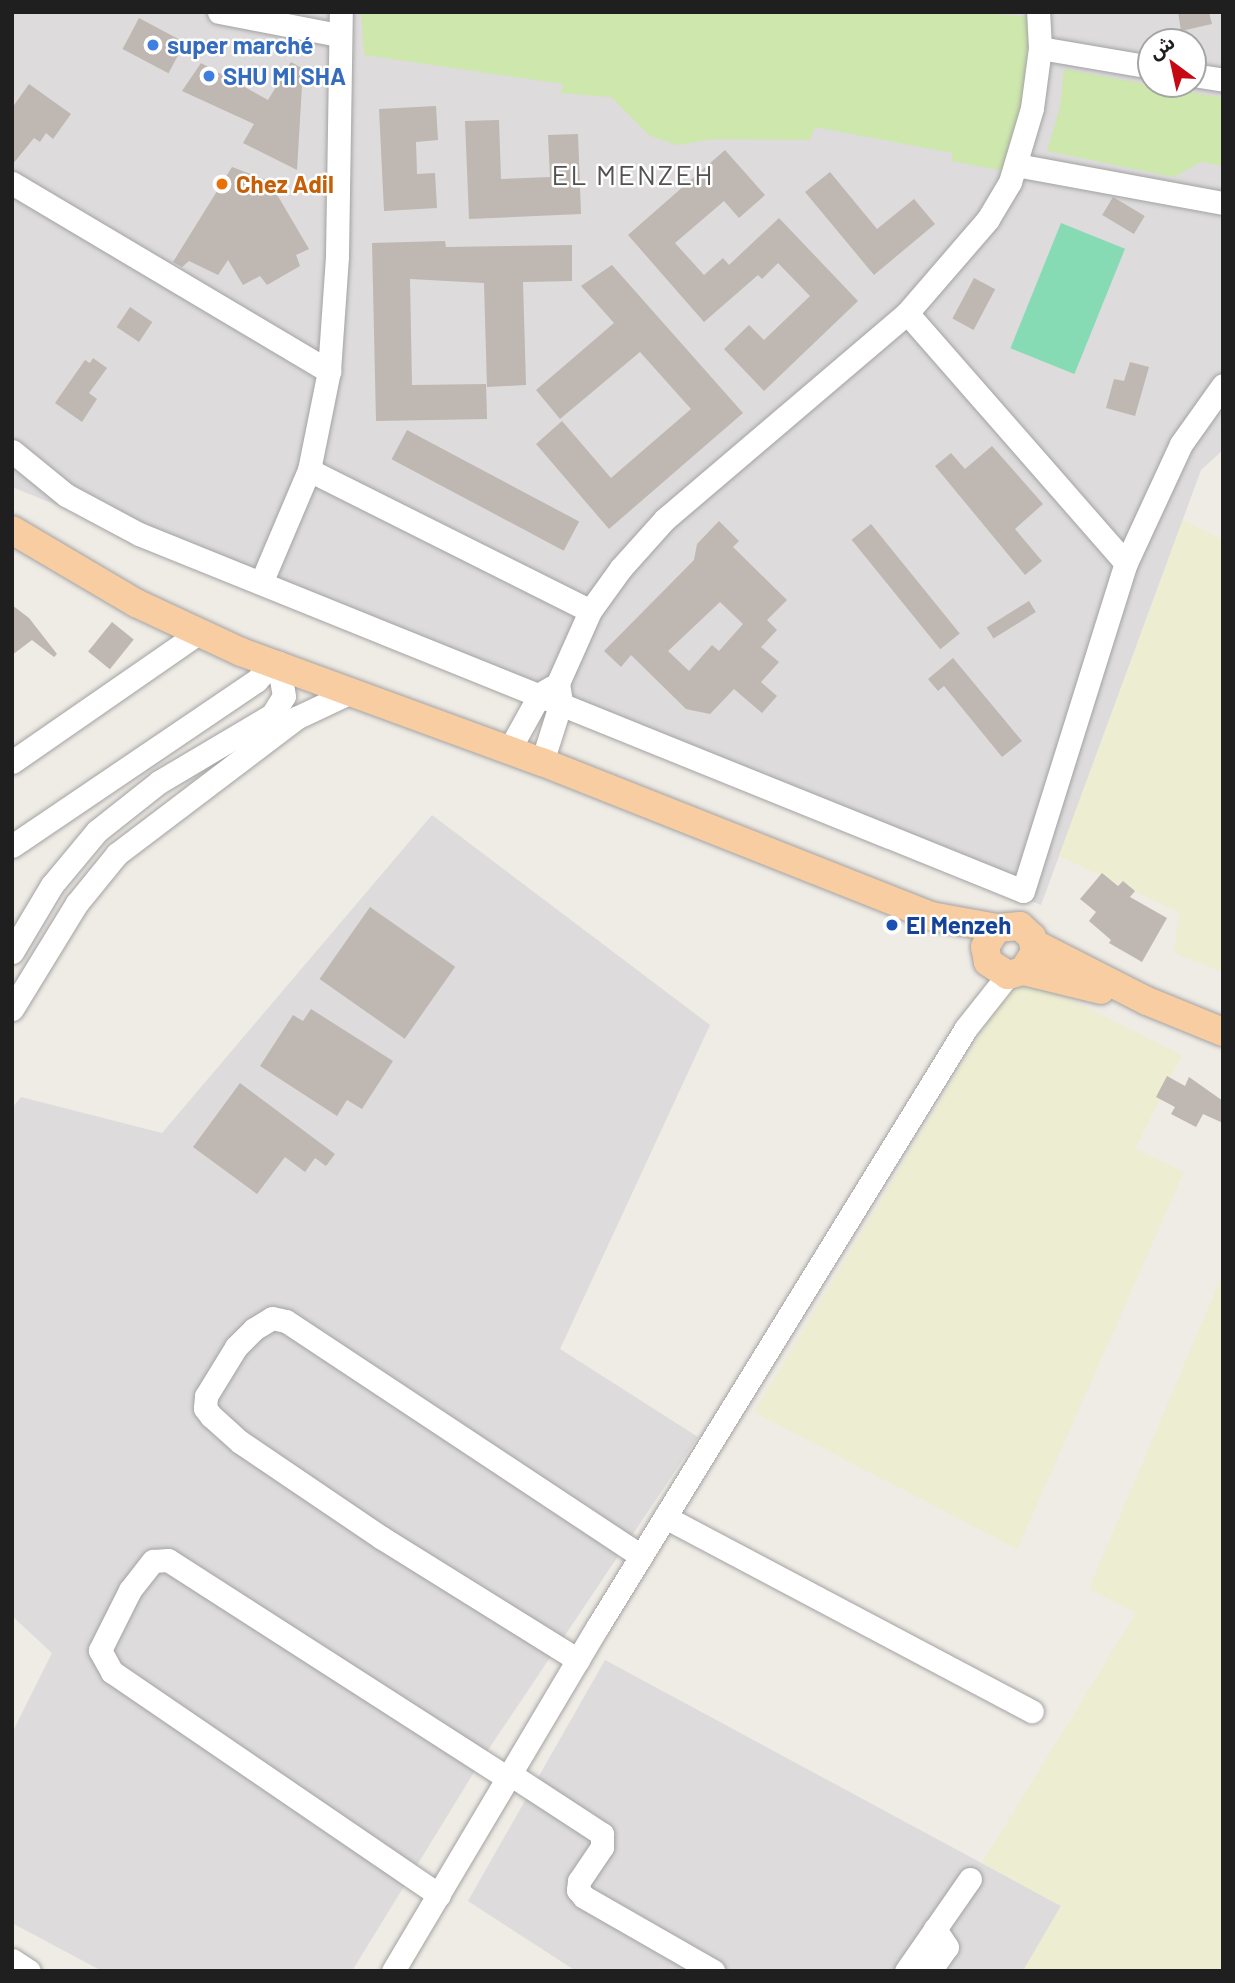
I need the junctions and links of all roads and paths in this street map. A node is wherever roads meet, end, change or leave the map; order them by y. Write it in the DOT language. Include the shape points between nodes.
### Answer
graph roads {
  1 [pos="219,12"];
  2 [pos="1038,12"];
  3 [pos="340,23"];
  4 [pos="1040,48"];
  5 [pos="1137,65"];
  6 [pos="1016,165"];
  7 [pos="12,183"];
  8 [pos="1223,203"];
  9 [pos="907,313"];
  10 [pos="329,371"];
  11 [pos="1223,385"];
  12 [pos="12,451"];
  13 [pos="309,470"];
  14 [pos="12,530"];
  15 [pos="1126,563"];
  16 [pos="261,583"];
  17 [pos="590,611"];
  18 [pos="198,633"];
  19 [pos="276,663"];
  20 [pos="349,693"];
  21 [pos="553,693"];
  22 [pos="264,732"];
  23 [pos="509,750"];
  24 [pos="12,762"];
  25 [pos="542,762"];
  26 [pos="12,846"];
  27 [pos="1023,891"];
  28 [pos="931,916"];
  29 [pos="1005,926"];
  30 [pos="1035,944"];
  31 [pos="12,952"];
  32 [pos="1001,966"];
  33 [pos="1147,1001"];
  34 [pos="12,1009"];
  35 [pos="1223,1032"];
  36 [pos="665,1517"];
  37 [pos="641,1556"];
  38 [pos="578,1660"];
  39 [pos="1032,1711"];
  40 [pos="509,1776"];
  41 [pos="970,1879"];
  42 [pos="439,1895"];
  43 [pos="935,1929"];
  44 [pos="12,1961"];
  45 [pos="29,1971"];
  46 [pos="393,1971"];
  47 [pos="713,1971"];
  48 [pos="906,1971"];
  49 [pos="930,1971"];
  1 -- 3 [label="street"];
  2 -- 4 [label="street"];
  3 -- 10 [label="street" via="337,256"];
  4 -- 5 [label="street"];
  4 -- 6 [label="street" via="1032,108"];
  6 -- 8 [label="street"];
  6 -- 9 [label="street" via="988,219"];
  7 -- 10 [label="street"];
  9 -- 15 [label="street"];
  9 -- 17 [label="street" via="665,519"];
  10 -- 13 [label="street"];
  11 -- 15 [label="street" via="1181,444"];
  12 -- 16 [label="street" via="93,510"];
  13 -- 16 [label="street"];
  13 -- 17 [label="street"];
  14 -- 18 [label="main road" via="70,567"];
  15 -- 27 [label="street"];
  16 -- 21 [label="street"];
  17 -- 21 [label="street"];
  18 -- 19 [label="main road"];
  18 -- 24 [label="street"];
  19 -- 20 [label="main road"];
  19 -- 22 [label="street" via="284,696"];
  19 -- 26 [label="street"];
  20 -- 22 [label="street"];
  20 -- 23 [label="main road"];
  21 -- 23 [label="street"];
  21 -- 25 [label="street"];
  21 -- 27 [label="street"];
  22 -- 31 [label="street" via="159,782 97,831 52,885"];
  22 -- 34 [label="street" via="117,854 77,903"];
  23 -- 25 [label="main road"];
  25 -- 28 [label="main road"];
  27 -- 29 [label="street"];
  28 -- 29 [label="main road"];
  28 -- 32 [label="main road"];
  29 -- 30 [label="main road" via="1027,930"];
  29 -- 32 [label="main road" via="987,939"];
  30 -- 32 [label="main road" via="1033,960"];
  30 -- 33 [label="main road"];
  32 -- 33 [label="main road"];
  32 -- 36 [label="street"];
  33 -- 35 [label="main road"];
  36 -- 37 [label="street"];
  36 -- 39 [label="street"];
  37 -- 38 [label="street"];
  37 -- 38 [label="street" via="286,1321 272,1318 261,1322 236,1347 212,1386 205,1408 240,1442 382,1538"];
  38 -- 40 [label="street"];
  40 -- 42 [label="street"];
  40 -- 42 [label="street" via="168,1560 153,1562 130,1590 100,1650 112,1672"];
  40 -- 47 [label="street" via="602,1834 602,1847 579,1881 578,1890 584,1897"];
  41 -- 43 [label="street"];
  42 -- 46 [label="street"];
  43 -- 48 [label="street"];
  43 -- 49 [label="street" via="947,1947"];
  44 -- 45 [label="street"];
}
